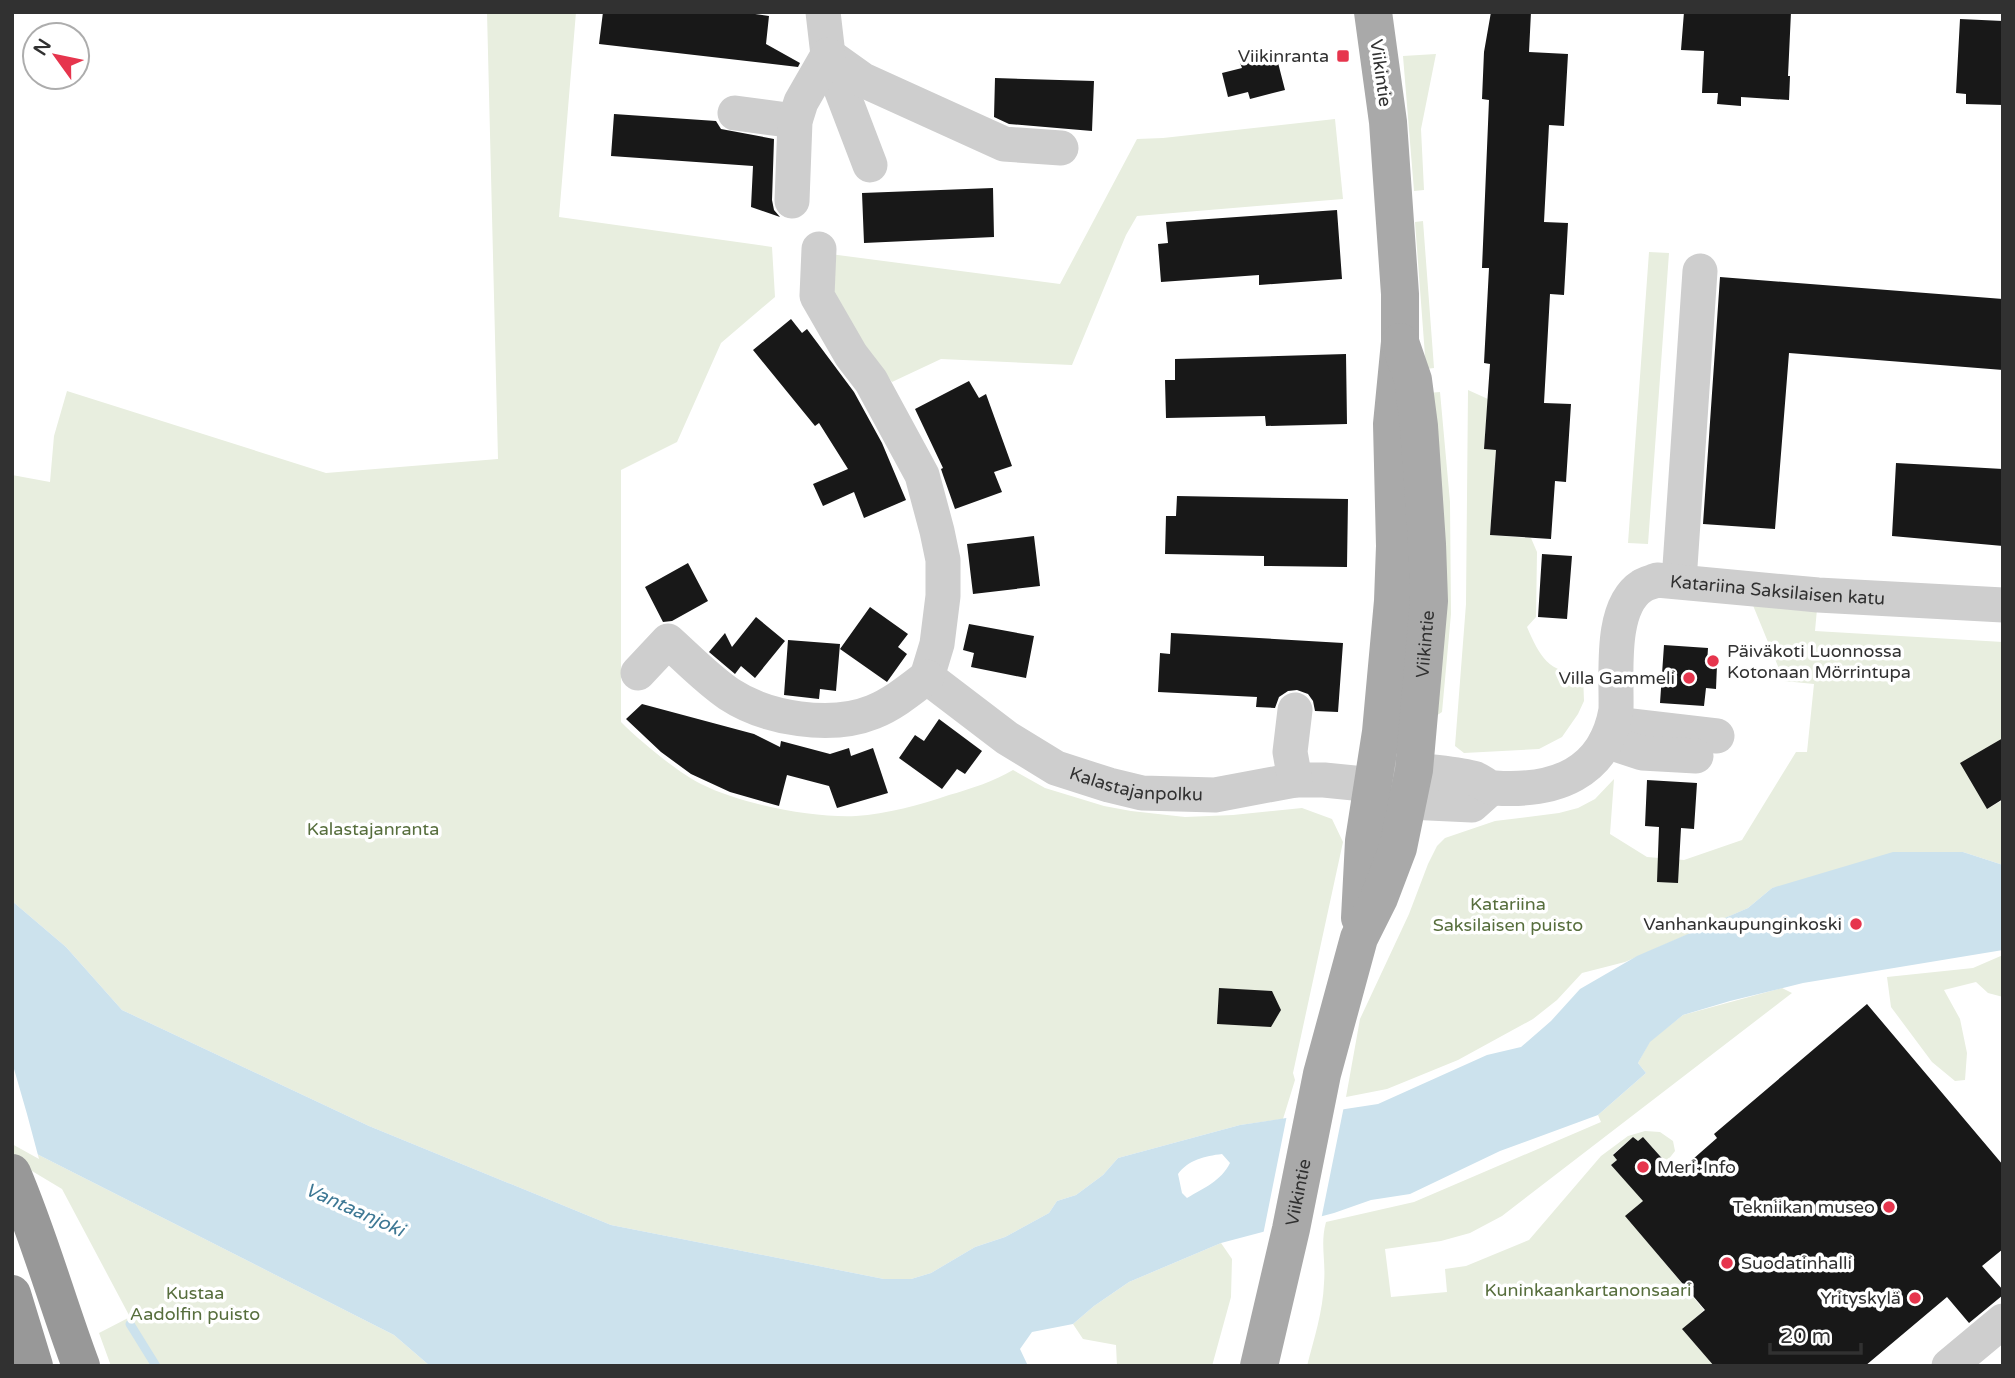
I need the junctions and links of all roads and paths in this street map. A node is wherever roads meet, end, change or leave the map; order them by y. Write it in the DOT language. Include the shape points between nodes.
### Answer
graph roads {
  1 [pos="822,12"];
  2 [pos="1373,12"];
  3 [pos="828,55"];
  4 [pos="735,113"];
  5 [pos="795,121"];
  6 [pos="1060,148"];
  7 [pos="870,165"];
  8 [pos="792,201"];
  9 [pos="819,248"];
  10 [pos="1700,271"];
  11 [pos="1400,342"];
  12 [pos="1679,581"];
  13 [pos="2003,605"];
  14 [pos="638,673"];
  15 [pos="927,677"];
  16 [pos="1295,710"];
  17 [pos="1610,733"];
  18 [pos="1707,746"];
  19 [pos="1295,780"];
  20 [pos="1374,785"];
  21 [pos="1411,786"];
  22 [pos="1359,938"];
  23 [pos="19,1190"];
  24 [pos="12,1293"];
  25 [pos="2003,1321"];
  26 [pos="34,1366"];
  27 [pos="81,1366"];
  28 [pos="1259,1366"];
  29 [pos="1948,1366"];
  1 -- 3 [label="street"];
  2 -- 11 [label="main road, Viikintie" via="1388,122"];
  3 -- 5 [label="street"];
  3 -- 6 [label="street" via="863,80 1004,144"];
  3 -- 7 [label="street"];
  4 -- 5 [label="street"];
  5 -- 8 [label="street"];
  9 -- 15 [label="street" via="817,296 871,381 922,475 937,531 943,596"];
  10 -- 12 [label="street"];
  11 -- 20 [label="main road, Viikintie" via="1392,424 1393,601"];
  11 -- 21 [label="main road, Viikintie" via="1413,380 1419,426 1429,601"];
  12 -- 13 [label="street, Katariina Saksilaisen katu" via="1818,595"];
  12 -- 17 [label="street, Katariina Saksilaisen katu" via="1657,580 1642,586 1620,617 1616,710"];
  14 -- 15 [label="street" via="668,641 731,695 792,719 846,719 872,712"];
  15 -- 19 [label="street, Kalastajanpolku" via="1007,738 1056,768 1109,785 1142,793 1216,795"];
  16 -- 19 [label="street" via="1290,752"];
  17 -- 18 [label="street" via="1642,753"];
  17 -- 21 [label="street" via="1590,764 1572,778 1535,788 1491,788 1472,805"];
  19 -- 20 [label="street, Kalastajanpolku"];
  20 -- 21 [label="street, Kalastajanpolku"];
  20 -- 22 [label="main road, Viikintie" via="1364,841"];
  21 -- 22 [label="main road, Viikintie" via="1398,848"];
  22 -- 28 [label="main road, Viikintie" via="1322,1074"];
  23 -- 27 [label="highway"];
  24 -- 26 [label="highway"];
  25 -- 29 [label="street"];
}
